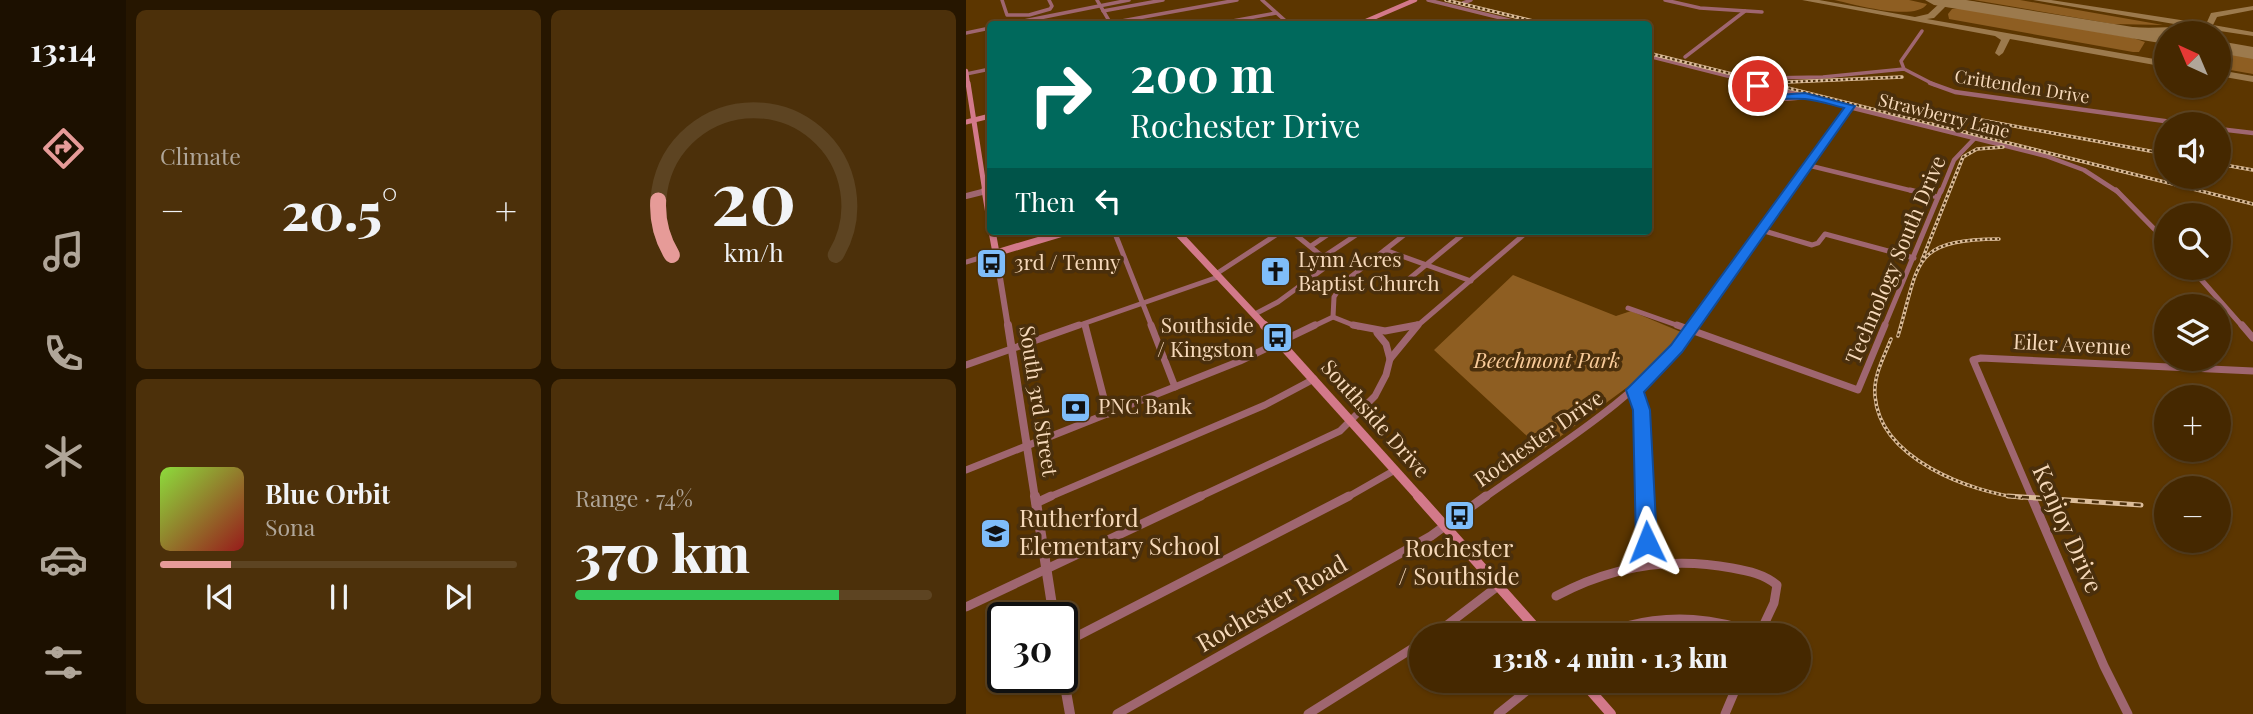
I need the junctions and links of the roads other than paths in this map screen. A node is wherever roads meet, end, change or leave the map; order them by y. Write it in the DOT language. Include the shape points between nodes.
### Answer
graph roads {
  1 [pos="1002,0"];
  2 [pos="1049,0"];
  3 [pos="1097,0"];
  4 [pos="1129,0"];
  5 [pos="1163,0"];
  6 [pos="1237,0"];
  7 [pos="1262,0"];
  8 [pos="1415,0"];
  9 [pos="1428,0"];
  10 [pos="1471,0"];
  11 [pos="1665,0"];
  12 [pos="1463,3"];
  13 [pos="1100,6"];
  14 [pos="1103,11"];
  15 [pos="1745,11"];
  16 [pos="1762,12"];
  17 [pos="1276,13"];
  18 [pos="1033,19"];
  19 [pos="1109,21"];
  20 [pos="1127,21"];
  21 [pos="1232,21"];
  22 [pos="1285,21"];
  23 [pos="1366,21"];
  24 [pos="1513,21"];
  25 [pos="987,29"];
  26 [pos="1922,31"];
  27 [pos="966,33"];
  28 [pos="1652,57"];
  29 [pos="1685,57"];
  30 [pos="1905,69"];
  31 [pos="987,70"];
  32 [pos="966,73"];
  33 [pos="1785,91"];
  34 [pos="1805,96"];
  35 [pos="1781,98"];
  36 [pos="1850,106"];
  37 [pos="987,117"];
  38 [pos="974,120"];
  39 [pos="2154,120"];
  40 [pos="966,122"];
  41 [pos="2231,130"];
  42 [pos="2253,133"];
  43 [pos="1975,138"];
  44 [pos="1807,165"];
  45 [pos="987,185"];
  46 [pos="987,190"];
  47 [pos="966,196"];
  48 [pos="1938,197"];
  49 [pos="2154,227"];
  50 [pos="1761,230"];
  51 [pos="993,235"];
  52 [pos="1057,235"];
  53 [pos="1116,235"];
  54 [pos="1180,235"];
  55 [pos="1276,235"];
  56 [pos="1296,235"];
  57 [pos="1327,235"];
  58 [pos="1356,235"];
  59 [pos="1404,235"];
  60 [pos="1462,235"];
  61 [pos="1523,235"];
  62 [pos="1311,246"];
  63 [pos="1385,250"];
  64 [pos="996,253"];
  65 [pos="1323,257"];
  66 [pos="1914,258"];
  67 [pos="966,262"];
  68 [pos="1426,265"];
  69 [pos="1217,275"];
  70 [pos="2202,280"];
  71 [pos="1471,281"];
  72 [pos="1398,288"];
  73 [pos="1143,304"];
  74 [pos="1628,308"];
  75 [pos="1255,314"];
  76 [pos="1333,317"];
  77 [pos="1085,324"];
  78 [pos="1418,325"];
  79 [pos="1689,330"];
  80 [pos="1377,333"];
  81 [pos="2253,338"];
  82 [pos="1280,342"];
  83 [pos="1010,349"];
  84 [pos="1390,359"];
  85 [pos="1974,359"];
  86 [pos="966,365"];
  87 [pos="2253,371"];
  88 [pos="1314,379"];
  89 [pos="1175,387"];
  90 [pos="1635,390"];
  91 [pos="1108,414"];
  92 [pos="1350,422"];
  93 [pos="1026,446"];
  94 [pos="966,470"];
  95 [pos="1395,470"];
  96 [pos="1035,503"];
  97 [pos="1444,526"];
  98 [pos="1648,564"];
  99 [pos="1046,569"];
  100 [pos="1498,586"];
  101 [pos="1556,596"];
  102 [pos="1051,602"];
  103 [pos="966,607"];
  104 [pos="1450,623"];
  105 [pos="1531,623"];
  106 [pos="1641,623"];
  107 [pos="1730,623"];
  108 [pos="1764,623"];
  109 [pos="1078,637"];
  110 [pos="1409,651"];
  111 [pos="1066,693"];
  112 [pos="1524,693"];
  113 [pos="1593,693"];
  114 [pos="1734,693"];
  115 [pos="1070,714"];
  116 [pos="1117,714"];
  117 [pos="1308,714"];
  118 [pos="1498,714"];
  119 [pos="1611,714"];
  120 [pos="1725,714"];
  121 [pos="2128,714"];
  1 -- 18 [label="street" via="1007,15"];
  2 -- 18 [label="street" via="1052,7"];
  3 -- 13 [label="street"];
  4 -- 13 [label="street"];
  5 -- 14 [label="street"];
  6 -- 20 [label="street"];
  7 -- 17 [label="street"];
  8 -- 23 [label="main road"];
  9 -- 24 [label="street"];
  10 -- 12 [label="street"];
  11 -- 15 [label="street" via="1696,8"];
  13 -- 14 [label="street"];
  13 -- 18 [label="street"];
  14 -- 19 [label="street"];
  15 -- 16 [label="street"];
  15 -- 29 [label="street"];
  17 -- 21 [label="street"];
  17 -- 22 [label="street"];
  25 -- 27 [label="street"];
  26 -- 30 [label="street" via="1902,55"];
  28 -- 33 [label="street, Strawberry Lane"];
  30 -- 35 [label="street, bridge" via="1761,81 1758,86 1763,93"];
  30 -- 39 [label="street, Crittenden Drive" via="1931,85 1955,92"];
  31 -- 32 [label="street"];
  32 -- 38 [label="main road"];
  33 -- 34 [label="street, Strawberry Lane"];
  33 -- 35 [label="street" via="1789,96"];
  34 -- 35 [label="street"];
  34 -- 36 [label="street, Strawberry Lane"];
  36 -- 43 [label="street, Strawberry Lane"];
  36 -- 44 [label="street, Rochester Drive"];
  37 -- 38 [label="main road"];
  38 -- 40 [label="main road"];
  38 -- 45 [label="main road"];
  41 -- 42 [label="street"];
  43 -- 48 [label="street, Technology South Drive" via="1955,158"];
  43 -- 49 [label="street, Strawberry Lane" via="2057,159 2098,176 2130,199"];
  44 -- 48 [label="street"];
  44 -- 50 [label="street, Rochester Drive"];
  46 -- 47 [label="street"];
  48 -- 66 [label="street, Technology South Drive"];
  50 -- 66 [label="street" via="1812,245 1825,234"];
  50 -- 79 [label="street, Rochester Drive"];
  51 -- 64 [label="main road, South 3rd Street"];
  52 -- 64 [label="main road"];
  53 -- 73 [label="street"];
  54 -- 69 [label="main road, Southside Drive"];
  55 -- 69 [label="street"];
  56 -- 62 [label="street"];
  57 -- 62 [label="street"];
  58 -- 65 [label="street"];
  59 -- 63 [label="street"];
  60 -- 68 [label="street"];
  61 -- 71 [label="street"];
  62 -- 65 [label="street"];
  63 -- 68 [label="street"];
  63 -- 76 [label="street" via="1339,288"];
  64 -- 67 [label="street"];
  64 -- 83 [label="street, South 3rd Street"];
  65 -- 75 [label="street" via="1327,261 1324,269"];
  66 -- 79 [label="street, Technology South Drive" via="1858,390"];
  68 -- 71 [label="street"];
  68 -- 72 [label="street"];
  69 -- 73 [label="street"];
  69 -- 75 [label="main road, Southside Drive"];
  70 -- 81 [label="street"];
  71 -- 78 [label="street"];
  73 -- 77 [label="street"];
  73 -- 89 [label="street"];
  74 -- 79 [label="street"];
  75 -- 82 [label="main road, Southside Drive"];
  76 -- 80 [label="street"];
  76 -- 82 [label="street"];
  77 -- 83 [label="street"];
  77 -- 91 [label="street"];
  78 -- 80 [label="street"];
  78 -- 84 [label="street"];
  79 -- 90 [label="street, Rochester Drive" via="1668,359"];
  80 -- 84 [label="street"];
  82 -- 88 [label="main road, Southside Drive"];
  82 -- 89 [label="street"];
  83 -- 86 [label="street"];
  83 -- 93 [label="street, South 3rd Street"];
  84 -- 92 [label="street" via="1375,396"];
  85 -- 87 [label="street, Eiler Avenue"];
  85 -- 121 [label="street, Kenjoy Drive"];
  88 -- 92 [label="main road, Southside Drive"];
  88 -- 96 [label="street" via="1265,405"];
  89 -- 91 [label="street"];
  90 -- 97 [label="street, Rochester Drive"];
  90 -- 98 [label="street" via="1642,410"];
  91 -- 93 [label="street"];
  92 -- 95 [label="main road, Southside Drive"];
  92 -- 99 [label="street" via="1315,444"];
  93 -- 94 [label="street"];
  93 -- 96 [label="street, South 3rd Street"];
  95 -- 97 [label="main road, Southside Drive"];
  95 -- 109 [label="street"];
  96 -- 99 [label="street, South 3rd Street"];
  97 -- 100 [label="main road, Southside Drive"];
  97 -- 116 [label="street, Rochester Road"];
  98 -- 101 [label="street" via="1601,575"];
  98 -- 108 [label="street" via="1722,565 1769,578 1778,589"];
  99 -- 102 [label="street, South 3rd Street"];
  99 -- 103 [label="street"];
  100 -- 104 [label="street"];
  100 -- 105 [label="main road, Southside Drive"];
  106 -- 107 [label="street" via="1704,618"];
  110 -- 117 [label="street"];
  111 -- 115 [label="street"];
  112 -- 118 [label="street"];
  113 -- 119 [label="main road"];
  114 -- 120 [label="street"];
}
